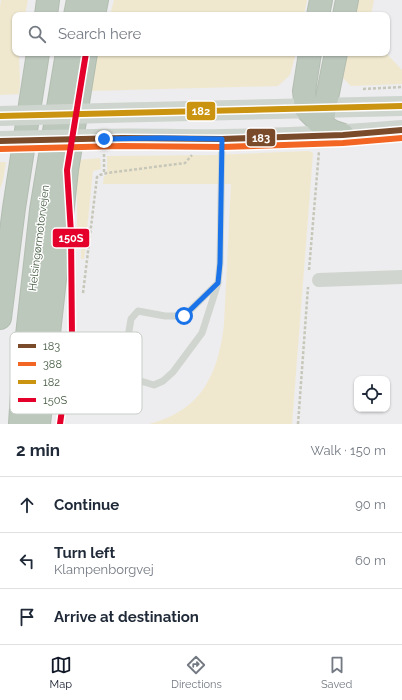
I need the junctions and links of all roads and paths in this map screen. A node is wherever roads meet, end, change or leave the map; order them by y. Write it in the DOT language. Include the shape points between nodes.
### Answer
graph roads {
  1 [pos="48,0"];
  2 [pos="78,0"];
  3 [pos="97,0"];
  4 [pos="321,0"];
  5 [pos="347,0"];
  6 [pos="46,12"];
  7 [pos="76,12"];
  8 [pos="95,12"];
  9 [pos="319,12"];
  10 [pos="345,12"];
  11 [pos="38,56"];
  12 [pos="67,56"];
  13 [pos="86,56"];
  14 [pos="310,56"];
  15 [pos="335,56"];
  16 [pos="402,106"];
  17 [pos="316,113"];
  18 [pos="52,114"];
  19 [pos="0,116"];
  20 [pos="0,127"];
  21 [pos="402,130"];
  22 [pos="343,135"];
  23 [pos="160,138"];
  24 [pos="214,139"];
  25 [pos="0,141"];
  26 [pos="68,170"];
  27 [pos="402,277"];
  28 [pos="319,280"];
  29 [pos="218,283"];
  30 [pos="83,296"];
  31 [pos="0,318"];
  32 [pos="27,332"];
  33 [pos="50,332"];
  34 [pos="72,332"];
  35 [pos="130,332"];
  36 [pos="142,381"];
  37 [pos="21,414"];
  38 [pos="40,414"];
  39 [pos="61,414"];
  40 [pos="20,424"];
  41 [pos="39,424"];
  42 [pos="60,424"];
  1 -- 6 [label="highway"];
  2 -- 7 [label="highway"];
  3 -- 8 [label="highway"];
  4 -- 9 [label="highway"];
  5 -- 10 [label="highway"];
  11 -- 31 [label="highway"];
  12 -- 32 [label="highway, Helsingørmotorvejen" via="41,210"];
  13 -- 26 [label="highway"];
  14 -- 17 [label="highway" via="304,91"];
  15 -- 17 [label="highway"];
  16 -- 17 [label="street"];
  17 -- 18 [label="street, bridge"];
  17 -- 22 [label="highway" via="328,130"];
  17 -- 23 [label="street" via="306,124 197,129"];
  18 -- 19 [label="street, bridge"];
  18 -- 20 [label="street, bridge"];
  21 -- 22 [label="street"];
  22 -- 24 [label="street"];
  23 -- 24 [label="street"];
  23 -- 25 [label="street, bridge"];
  24 -- 29 [label="lane" via="220,263"];
  24 -- 30 [label="path" via="185,163 107,173 97,177"];
  26 -- 33 [label="highway"];
  26 -- 34 [label="lane"];
  27 -- 28 [label="street"];
  29 -- 35 [label="lane" via="184,316 165,316 138,311 132,319"];
  29 -- 36 [label="lane" via="202,333 172,372 163,381 154,385"];
  37 -- 40 [label="highway, Helsingørmotorvejen"];
  38 -- 41 [label="highway"];
  39 -- 42 [label="lane"];
}
